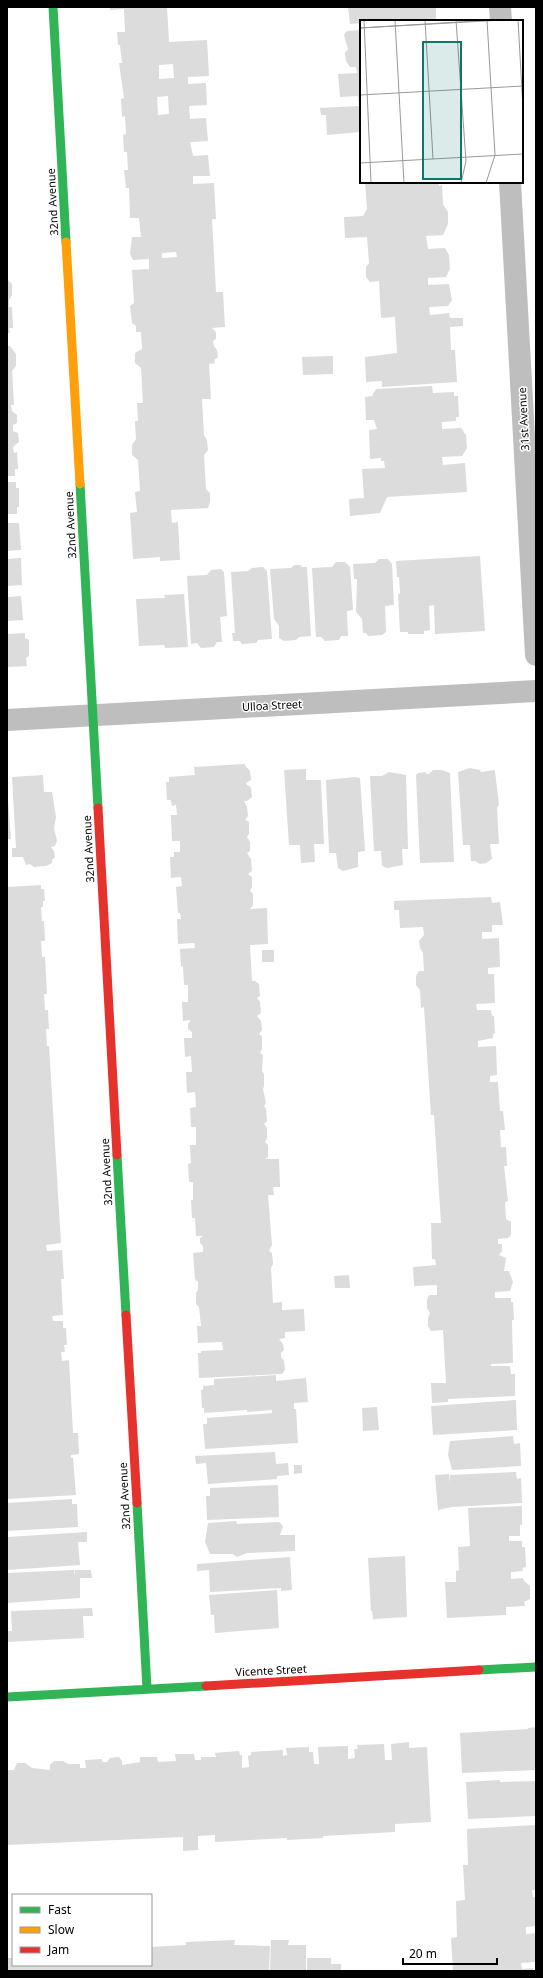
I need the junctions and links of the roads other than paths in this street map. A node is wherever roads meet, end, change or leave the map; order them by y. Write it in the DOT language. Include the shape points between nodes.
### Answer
graph roads {
  1 [pos="53,7"];
  2 [pos="500,7"];
  3 [pos="501,20"];
  4 [pos="510,183"];
  5 [pos="536,655"];
  6 [pos="536,691"];
  7 [pos="93,715"];
  8 [pos="7,720"];
  9 [pos="536,1667"];
  10 [pos="147,1689"];
  11 [pos="7,1697"];
  1 -- 7 [label="street, 32nd Avenue"];
  2 -- 3 [label="street"];
  4 -- 5 [label="street, 31st Avenue"];
  6 -- 7 [label="street, Ulloa Street"];
  7 -- 8 [label="street, Ulloa Street"];
  7 -- 10 [label="street, 32nd Avenue"];
  9 -- 10 [label="street, Vicente Street"];
  10 -- 11 [label="street, Vicente Street"];
}
